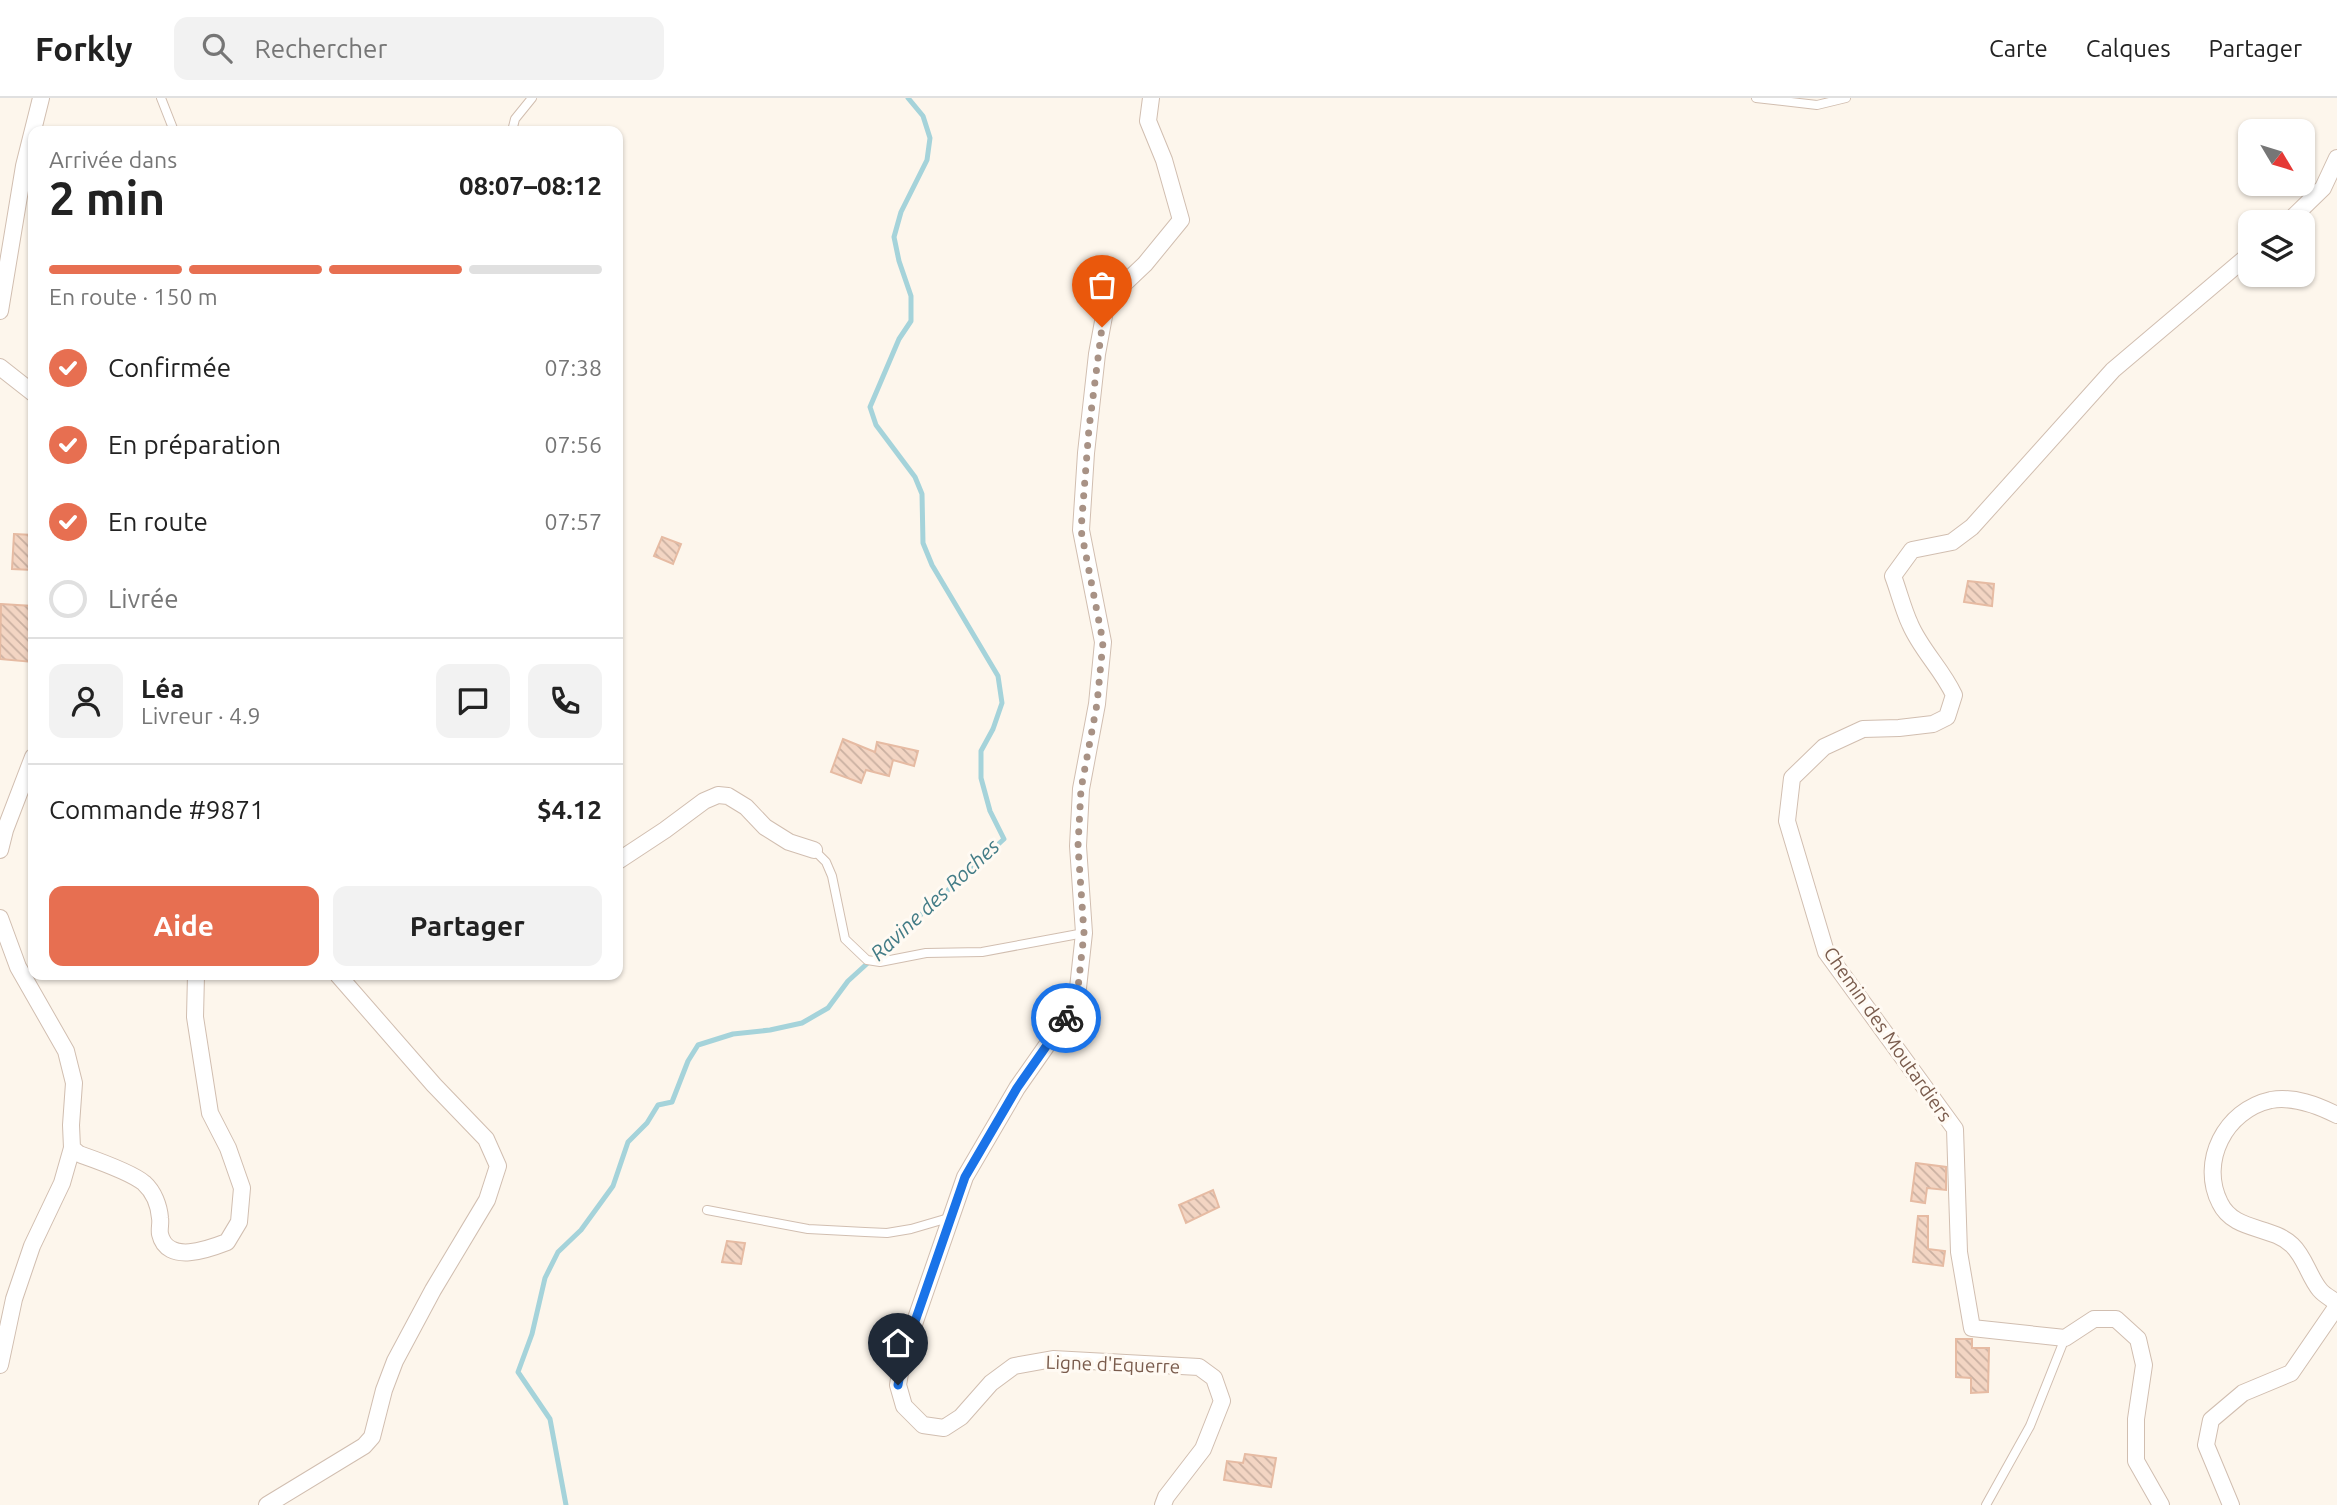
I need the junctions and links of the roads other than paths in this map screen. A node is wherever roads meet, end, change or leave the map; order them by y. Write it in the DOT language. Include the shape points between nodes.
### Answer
graph roads {
  1 [pos="41,98"];
  2 [pos="161,98"];
  3 [pos="532,98"];
  4 [pos="1152,98"];
  5 [pos="1756,98"];
  6 [pos="1846,98"];
  7 [pos="34,126"];
  8 [pos="172,126"];
  9 [pos="513,126"];
  10 [pos="28,150"];
  11 [pos="2337,158"];
  12 [pos="2300,210"];
  13 [pos="2238,264"];
  14 [pos="0,312"];
  15 [pos="0,367"];
  16 [pos="28,389"];
  17 [pos="28,770"];
  18 [pos="0,850"];
  19 [pos="814,850"];
  20 [pos="623,858"];
  21 [pos="0,918"];
  22 [pos="1084,933"];
  23 [pos="196,980"];
  24 [pos="342,980"];
  25 [pos="2337,1115"];
  26 [pos="72,1148"];
  27 [pos="707,1210"];
  28 [pos="952,1217"];
  29 [pos="2337,1305"];
  30 [pos="2065,1338"];
  31 [pos="0,1365"];
  32 [pos="267,1505"];
  33 [pos="1163,1505"];
  34 [pos="1986,1505"];
  35 [pos="2161,1505"];
  36 [pos="2231,1505"];
  1 -- 7 [label="street"];
  2 -- 8 [label="lane"];
  3 -- 9 [label="lane"];
  4 -- 22 [label="street, Ligne d'Equerre" via="1148,121 1181,220 1107,300 1097,354 1081,530 1103,642 1081,789 1078,846"];
  5 -- 6 [label="lane" via="1817,105"];
  10 -- 14 [label="street"];
  11 -- 12 [label="street" via="2323,188"];
  13 -- 30 [label="street, Chemin des Moutardiers" via="2113,370 1972,527 1952,542 1912,550 1894,576 1910,624 1954,695 1947,716 1933,723 1863,729 1824,747 1792,778 1787,821 1826,952 1955,1129 1959,1252 1972,1328"];
  15 -- 16 [label="street"];
  17 -- 18 [label="street"];
  19 -- 20 [label="street" via="789,842 765,827 746,807 718,794"];
  19 -- 22 [label="lane" via="832,876 845,939 867,960 982,952"];
  21 -- 26 [label="street" via="18,967 66,1051 74,1083"];
  22 -- 28 [label="street, Ligne d'Equerre" via="1078,988 1068,1015 1017,1088 965,1177"];
  23 -- 26 [label="street" via="195,1017 210,1113 242,1188 239,1222 227,1242 205,1251 182,1253 167,1246 160,1235 154,1195 144,1183"];
  24 -- 32 [label="street" via="486,1139 498,1166 487,1200 395,1361 372,1437"];
  25 -- 29 [label="street" via="2312,1103 2274,1100 2254,1105 2223,1134 2211,1179 2230,1215 2293,1246 2320,1292"];
  26 -- 31 [label="street" via="14,1299"];
  27 -- 28 [label="lane" via="808,1229 887,1233"];
  28 -- 33 [label="street, Ligne d'Equerre" via="903,1356 898,1385 904,1406 923,1425 944,1428 1014,1366 1053,1359 1199,1367 1214,1378 1222,1401 1203,1449"];
  29 -- 36 [label="street" via="2291,1373 2243,1393 2211,1420 2206,1446"];
  30 -- 34 [label="lane" via="2030,1426"];
  30 -- 35 [label="street" via="2094,1319 2116,1319 2138,1339 2144,1365 2136,1461"];
}
